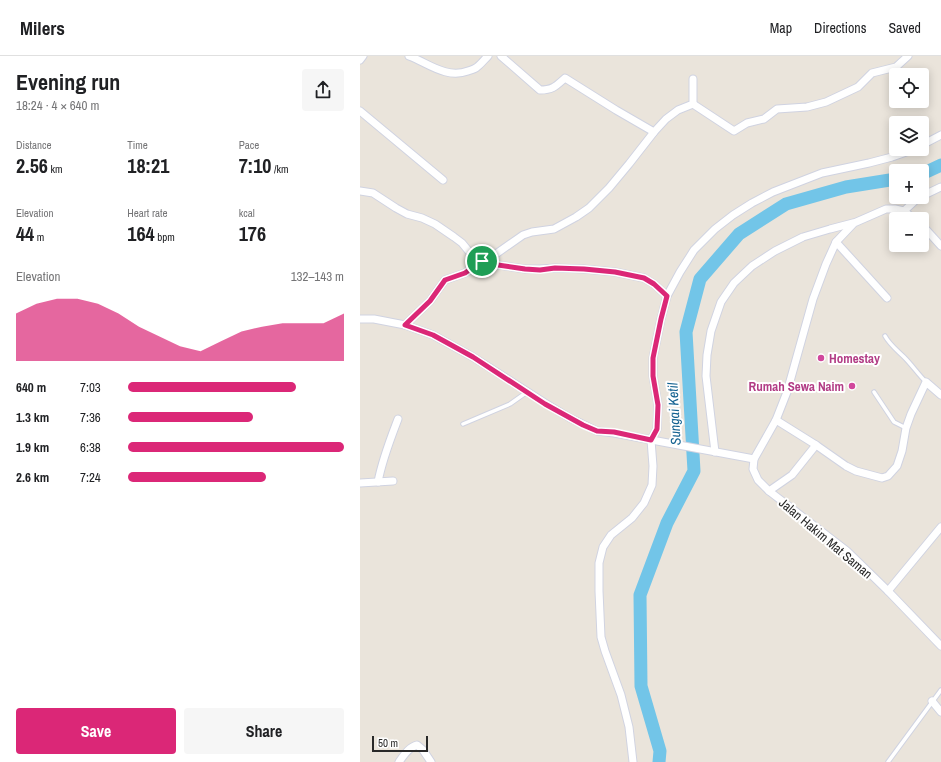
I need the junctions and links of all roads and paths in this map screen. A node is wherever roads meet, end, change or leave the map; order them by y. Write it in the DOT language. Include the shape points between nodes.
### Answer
graph roads {
  1 [pos="363,56"];
  2 [pos="409,56"];
  3 [pos="488,56"];
  4 [pos="502,56"];
  5 [pos="908,56"];
  6 [pos="360,60"];
  7 [pos="693,79"];
  8 [pos="693,104"];
  9 [pos="360,110"];
  10 [pos="654,132"];
  11 [pos="941,135"];
  12 [pos="929,141"];
  13 [pos="895,156"];
  14 [pos="443,180"];
  15 [pos="941,187"];
  16 [pos="360,191"];
  17 [pos="929,193"];
  18 [pos="912,204"];
  19 [pos="904,211"];
  20 [pos="854,223"];
  21 [pos="929,233"];
  22 [pos="836,242"];
  23 [pos="941,246"];
  24 [pos="482,261"];
  25 [pos="667,296"];
  26 [pos="887,298"];
  27 [pos="360,319"];
  28 [pos="405,325"];
  29 [pos="885,336"];
  30 [pos="926,382"];
  31 [pos="527,392"];
  32 [pos="874,392"];
  33 [pos="941,395"];
  34 [pos="398,419"];
  35 [pos="776,420"];
  36 [pos="463,424"];
  37 [pos="906,428"];
  38 [pos="651,440"];
  39 [pos="816,445"];
  40 [pos="715,452"];
  41 [pos="754,459"];
  42 [pos="394,481"];
  43 [pos="360,482"];
  44 [pos="378,482"];
  45 [pos="770,491"];
  46 [pos="939,532"];
  47 [pos="888,591"];
  48 [pos="941,646"];
  49 [pos="941,690"];
  50 [pos="932,701"];
  51 [pos="941,712"];
  52 [pos="399,762"];
  53 [pos="431,762"];
  54 [pos="633,762"];
  55 [pos="888,762"];
  1 -- 6 [label="street"];
  2 -- 3 [label="street" via="435,69 457,73 476,68"];
  4 -- 10 [label="street" via="540,90 549,90 565,78"];
  5 -- 8 [label="street" via="896,67 872,74 858,87 826,102 807,107 777,109 764,119 734,131"];
  7 -- 8 [label="street"];
  8 -- 10 [label="street" via="678,110"];
  9 -- 14 [label="street"];
  10 -- 24 [label="street" via="630,164 590,208 554,229 523,235"];
  11 -- 12 [label="street"];
  13 -- 25 [label="street" via="822,173 773,192 733,214 694,250"];
  15 -- 17 [label="street"];
  16 -- 24 [label="street" via="373,193 407,214 435,224 454,236 471,254"];
  18 -- 19 [label="street"];
  19 -- 20 [label="street" via="886,209"];
  20 -- 22 [label="street"];
  20 -- 40 [label="street" via="803,237 774,251 752,266 734,283 721,302 711,331 706,376"];
  21 -- 23 [label="street"];
  22 -- 26 [label="street"];
  22 -- 35 [label="street" via="813,299 787,392"];
  24 -- 25 [label="street" via="525,269 615,272 644,278"];
  24 -- 28 [label="street" via="465,273 445,280 430,301"];
  25 -- 38 [label="street" via="653,358 658,405 657,429"];
  27 -- 28 [label="street"];
  28 -- 31 [label="street" via="453,345"];
  29 -- 30 [label="lane" via="892,347"];
  30 -- 33 [label="street"];
  30 -- 37 [label="street"];
  31 -- 36 [label="lane" via="510,404"];
  31 -- 38 [label="street" via="558,412 597,431"];
  32 -- 37 [label="lane" via="894,422"];
  34 -- 44 [label="street" via="380,469"];
  35 -- 39 [label="street"];
  35 -- 41 [label="street"];
  37 -- 39 [label="street" via="897,466 888,476 882,478 846,466"];
  38 -- 40 [label="street"];
  38 -- 54 [label="street" via="652,485 644,503 632,518 611,535 603,547 599,563 601,637 621,695 629,727"];
  39 -- 45 [label="street" via="792,475"];
  40 -- 41 [label="street"];
  41 -- 45 [label="street, Jalan Hakim Mat Saman" via="753,470 758,480"];
  42 -- 44 [label="street"];
  43 -- 44 [label="street"];
  45 -- 47 [label="street, Jalan Hakim Mat Saman" via="847,552"];
  46 -- 47 [label="street"];
  47 -- 48 [label="street, Jalan Hakim Mat Saman"];
  49 -- 50 [label="lane"];
  50 -- 51 [label="street"];
  50 -- 55 [label="lane"];
  52 -- 53 [label="street" via="414,745 423,750"];
}
